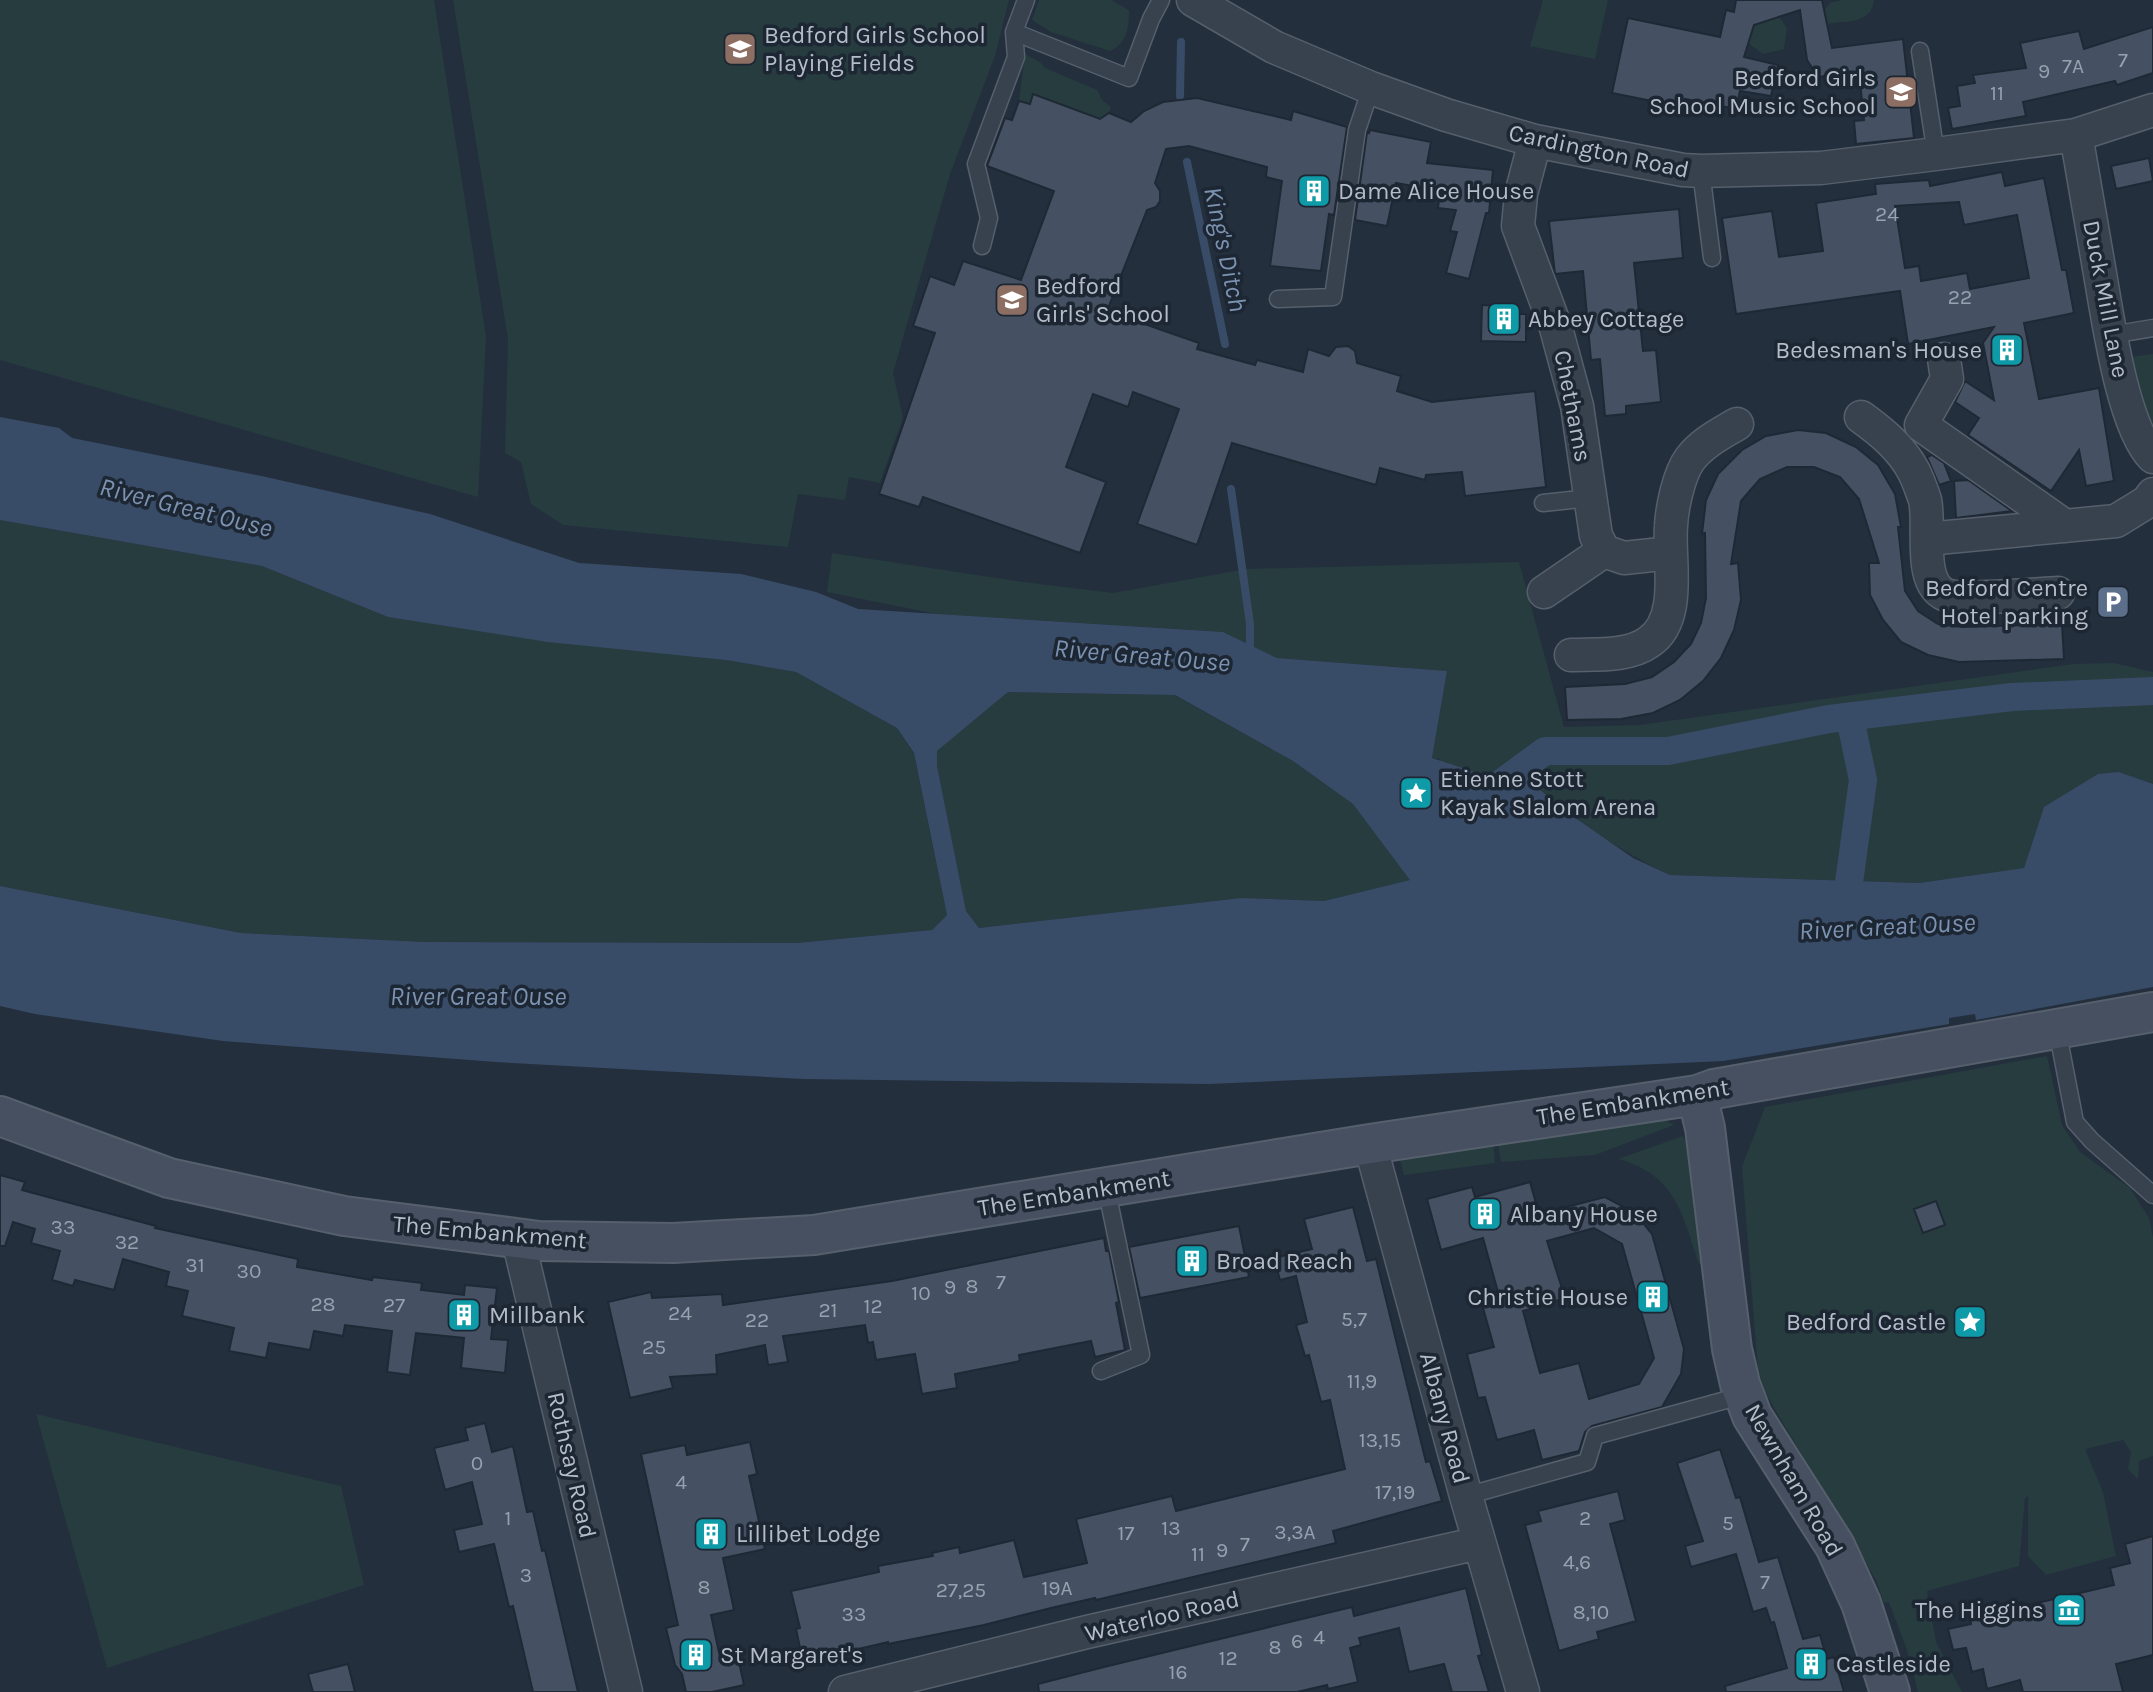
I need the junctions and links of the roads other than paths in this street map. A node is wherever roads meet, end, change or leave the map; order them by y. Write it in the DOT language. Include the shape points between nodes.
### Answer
graph roads {
  1 [pos="1026,0"];
  2 [pos="1161,0"];
  3 [pos="1203,3"];
  4 [pos="1014,32"];
  5 [pos="1920,51"];
  6 [pos="1371,88"];
  7 [pos="2153,110"];
  8 [pos="2076,135"];
  9 [pos="1535,141"];
  10 [pos="1936,154"];
  11 [pos="1701,171"];
  12 [pos="982,246"];
  13 [pos="1712,258"];
  14 [pos="1278,299"];
  15 [pos="2153,328"];
  16 [pos="2111,335"];
  17 [pos="1944,359"];
  18 [pos="1861,417"];
  19 [pos="1737,424"];
  20 [pos="2153,457"];
  21 [pos="2153,494"];
  22 [pos="1590,498"];
  23 [pos="1543,503"];
  24 [pos="2065,526"];
  25 [pos="1927,539"];
  26 [pos="1604,551"];
  27 [pos="1671,553"];
  28 [pos="1544,592"];
  29 [pos="2058,593"];
  30 [pos="1571,655"];
  31 [pos="2153,1012"];
  32 [pos="2057,1027"];
  33 [pos="1697,1095"];
  34 [pos="0,1116"];
  35 [pos="1370,1144"];
  36 [pos="1106,1187"];
  37 [pos="2153,1195"];
  38 [pos="518,1239"];
  39 [pos="1101,1371"];
  40 [pos="1744,1395"];
  41 [pos="1466,1496"];
  42 [pos="1479,1543"];
  43 [pos="626,1692"];
  44 [pos="845,1692"];
  45 [pos="1522,1692"];
  46 [pos="1890,1692"];
  1 -- 4 [label="lane"];
  2 -- 4 [label="lane" via="1129,78"];
  3 -- 6 [label="street, Cardington Road" via="1274,47"];
  4 -- 12 [label="lane" via="1016,57 976,164 989,218"];
  5 -- 10 [label="lane"];
  6 -- 9 [label="street, Cardington Road"];
  6 -- 14 [label="lane" via="1357,130 1333,297"];
  7 -- 8 [label="street, Cardington Road"];
  8 -- 10 [label="street, Cardington Road"];
  8 -- 16 [label="street, Duck Mill Lane"];
  9 -- 11 [label="street, Cardington Road"];
  9 -- 22 [label="street, Chethams" via="1518,226 1556,328 1577,406"];
  10 -- 11 [label="street, Cardington Road" via="1821,168"];
  11 -- 13 [label="lane"];
  15 -- 16 [label="lane"];
  16 -- 20 [label="street, Duck Mill Lane" via="2128,407"];
  17 -- 24 [label="street" via="1947,379 1921,425"];
  18 -- 25 [label="street" via="1899,449 1914,471 1925,501"];
  19 -- 27 [label="street" via="1708,441 1689,460 1676,496"];
  21 -- 24 [label="street" via="2116,521"];
  22 -- 23 [label="lane"];
  22 -- 26 [label="street, Chethams" via="1596,536"];
  24 -- 25 [label="street"];
  25 -- 29 [label="street" via="1929,578 1948,596"];
  26 -- 27 [label="street" via="1624,558"];
  26 -- 28 [label="street"];
  27 -- 30 [label="street" via="1672,590 1666,621 1651,642 1629,651"];
  31 -- 32 [label="street, The Embankment"];
  32 -- 33 [label="street, The Embankment"];
  32 -- 37 [label="lane" via="2076,1122"];
  33 -- 35 [label="street, The Embankment"];
  33 -- 40 [label="street, Newnham Road" via="1732,1349"];
  34 -- 38 [label="street, The Embankment" via="169,1178 344,1216"];
  35 -- 36 [label="street, The Embankment"];
  35 -- 41 [label="street, Albany Road"];
  36 -- 38 [label="street, The Embankment" via="814,1235 673,1243"];
  36 -- 39 [label="lane" via="1141,1355"];
  38 -- 43 [label="street, Rothsay Road"];
  40 -- 41 [label="lane" via="1595,1436 1587,1462"];
  40 -- 46 [label="street, Newnham Road" via="1752,1416 1835,1546 1861,1603"];
  41 -- 42 [label="street, Albany Road"];
  42 -- 44 [label="street, Waterloo Road"];
  42 -- 45 [label="street, Albany Road"];
}
